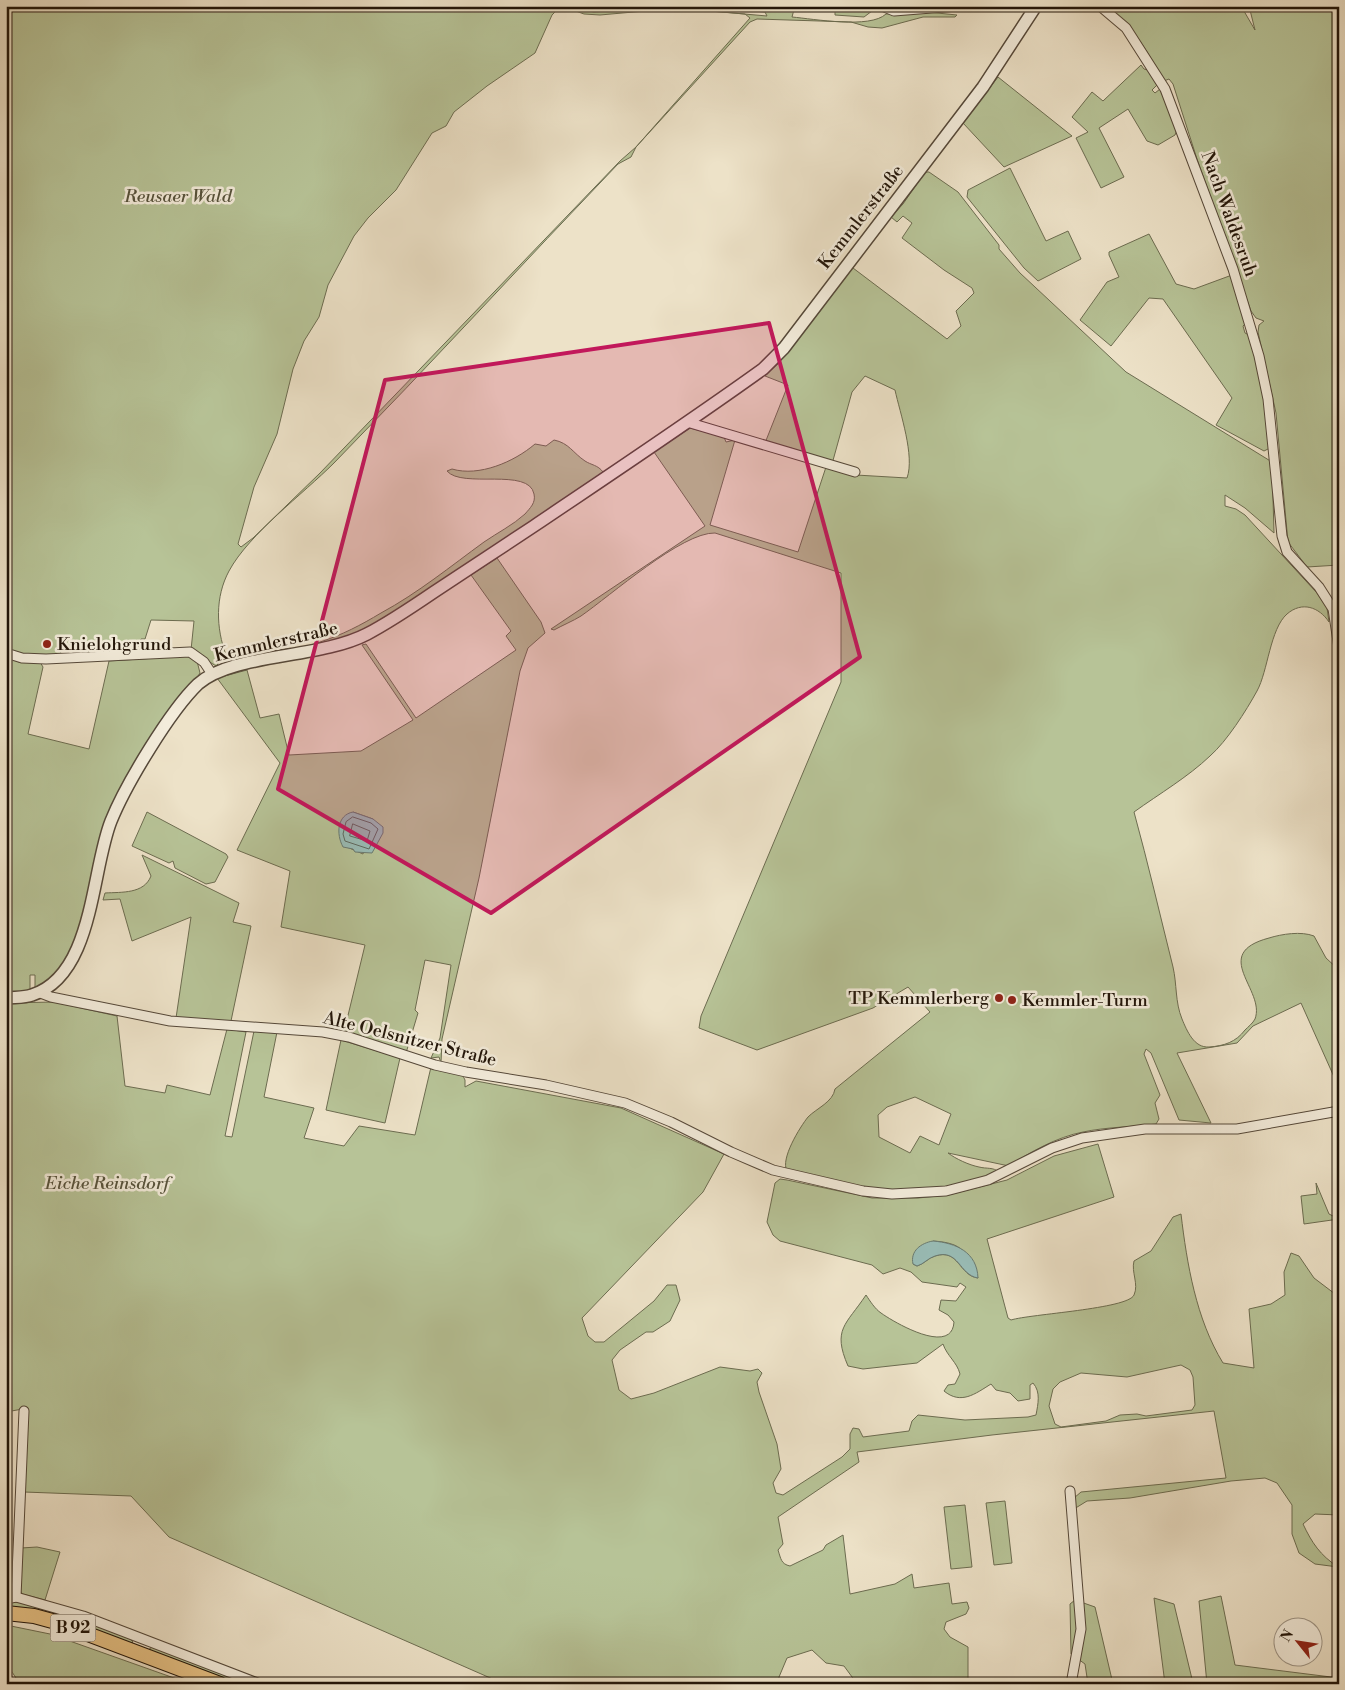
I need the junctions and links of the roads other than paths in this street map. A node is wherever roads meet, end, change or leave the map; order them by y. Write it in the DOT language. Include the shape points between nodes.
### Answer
graph roads {
  1 [pos="882,6"];
  2 [pos="957,6"];
  3 [pos="1036,6"];
  4 [pos="1100,6"];
  5 [pos="686,422"];
  6 [pos="855,472"];
  7 [pos="1336,609"];
  8 [pos="1339,648"];
  9 [pos="6,653"];
  10 [pos="212,674"];
  11 [pos="38,992"];
  12 [pos="6,998"];
  13 [pos="1339,1111"];
  14 [pos="24,1411"];
  15 [pos="1070,1491"];
  16 [pos="16,1597"];
  17 [pos="6,1599"];
  18 [pos="6,1614"];
  19 [pos="139,1646"];
  20 [pos="220,1684"];
  21 [pos="260,1684"];
  22 [pos="1071,1684"];
  1 -- 2 [label="street" via="894,11"];
  3 -- 5 [label="street, Kemmlerstraße" via="983,87 784,348 763,369"];
  4 -- 7 [label="street, Nach Waldesruh" via="1126,28 1172,105 1247,313 1268,399 1282,536 1287,552"];
  5 -- 6 [label="street"];
  5 -- 10 [label="street, Kemmlerstraße" via="496,552 364,636 320,651 232,667"];
  7 -- 8 [label="street"];
  9 -- 10 [label="street" via="22,658 46,659 190,652 204,662"];
  10 -- 11 [label="street, Kemmlerstraße" via="198,684 176,710 122,797 104,842 78,948 64,972"];
  11 -- 12 [label="street, Kemmlerstraße"];
  11 -- 13 [label="street, Alte Oelsnitzer Straße" via="170,1021 323,1032 458,1071 546,1085 625,1103 756,1163 864,1191 920,1194 946,1191 988,1180 1037,1155 1082,1138 1145,1129 1237,1129"];
  14 -- 16 [label="street"];
  15 -- 22 [label="street" via="1081,1629"];
  16 -- 17 [label="street"];
  16 -- 19 [label="street" via="60,1608"];
  18 -- 19 [label="main road, B 92" via="34,1616"];
  19 -- 20 [label="main road, B 92"];
  19 -- 21 [label="street" via="164,1646"];
}
